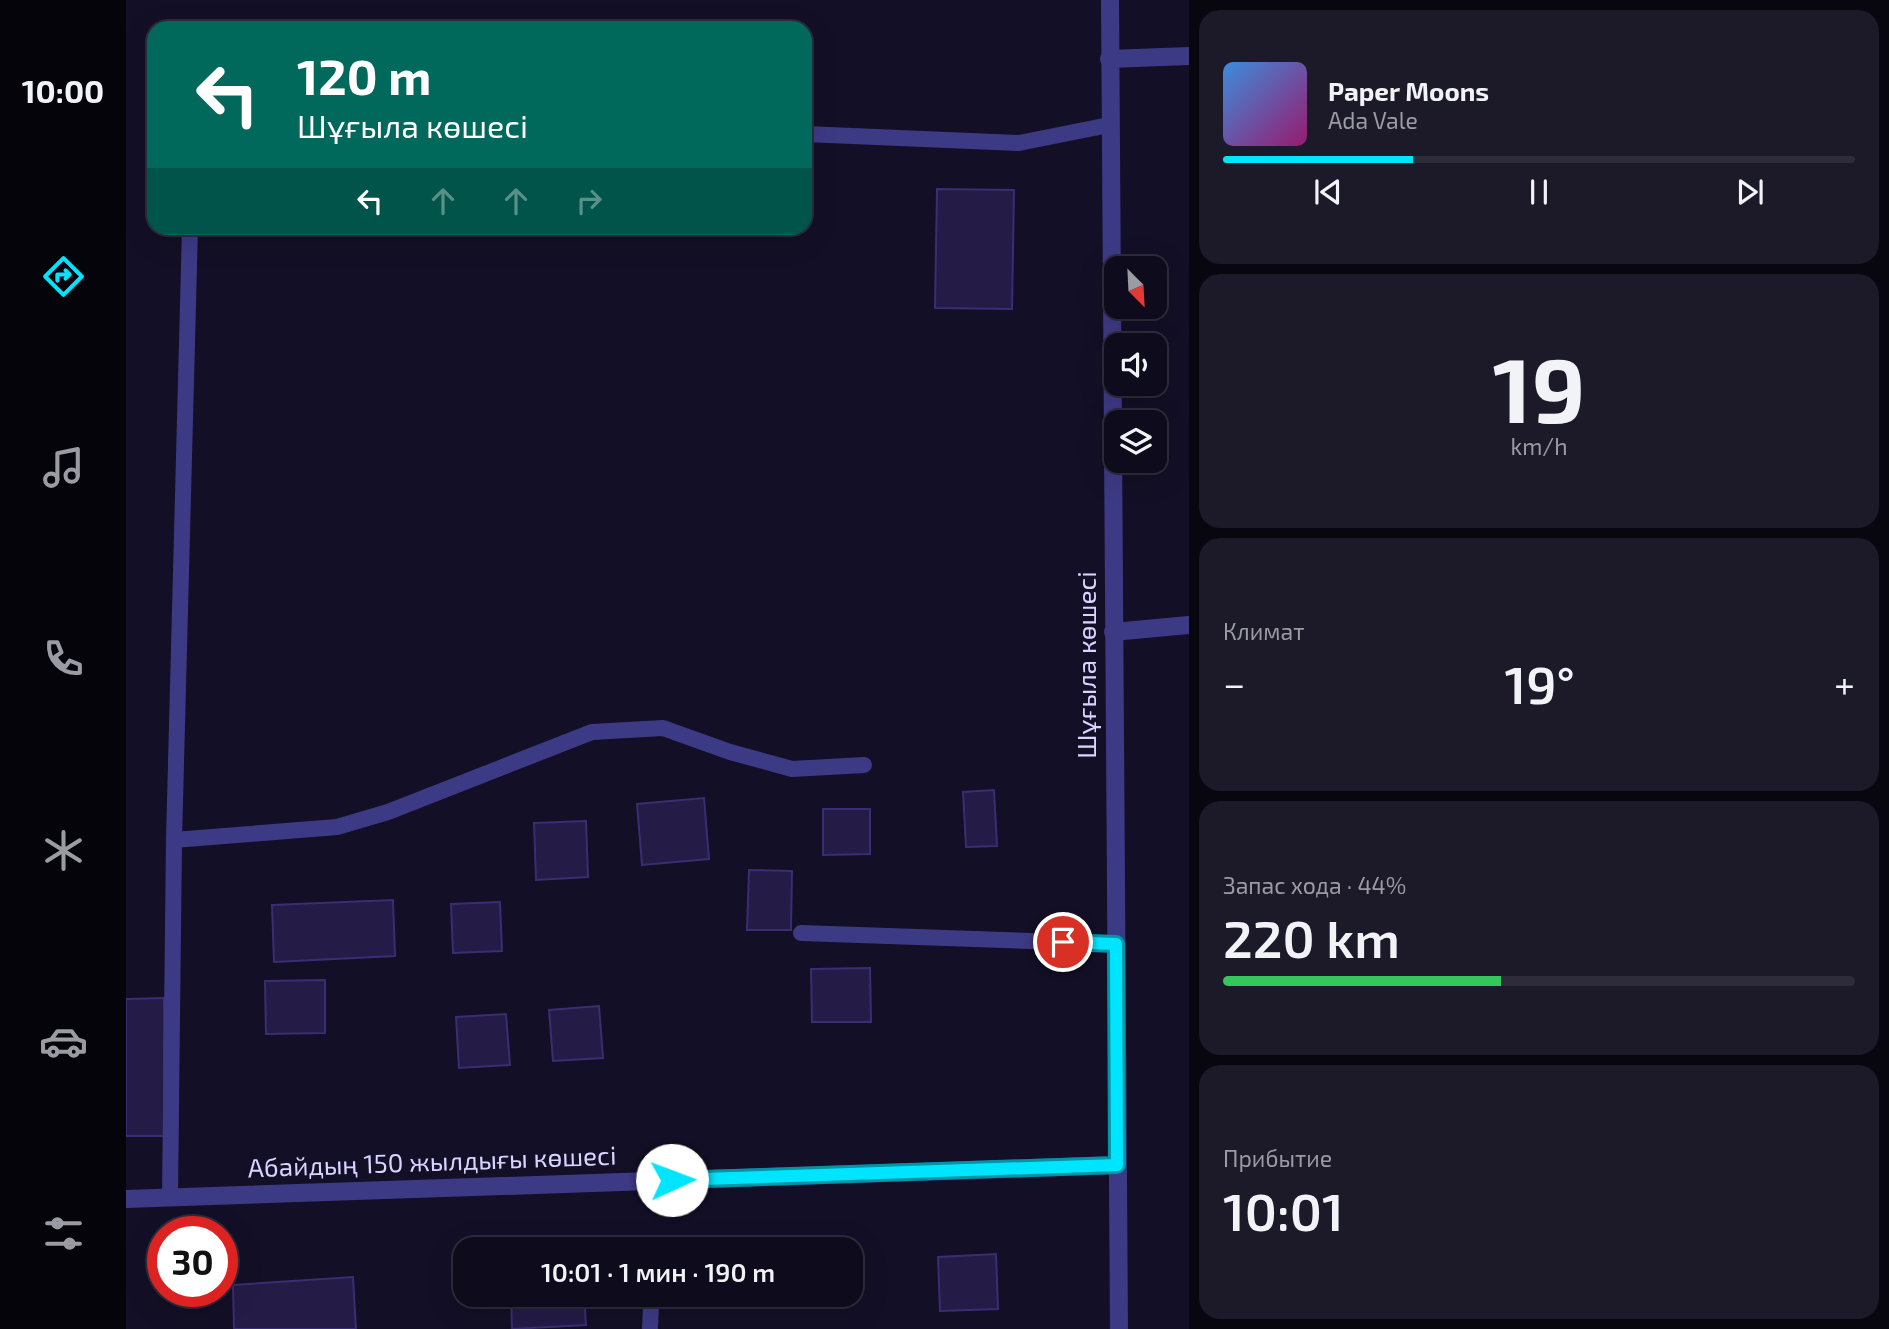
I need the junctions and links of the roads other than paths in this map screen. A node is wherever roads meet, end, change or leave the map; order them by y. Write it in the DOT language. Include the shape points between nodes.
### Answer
graph roads {
  1 [pos="1110,0"];
  2 [pos="1189,56"];
  3 [pos="1109,59"];
  4 [pos="1109,125"];
  5 [pos="812,134"];
  6 [pos="190,235"];
  7 [pos="1189,625"];
  8 [pos="1113,632"];
  9 [pos="864,765"];
  10 [pos="174,840"];
  11 [pos="802,933"];
  12 [pos="1116,944"];
  13 [pos="1117,1165"];
  14 [pos="170,1197"];
  15 [pos="126,1199"];
  16 [pos="651,1307"];
  17 [pos="650,1329"];
  18 [pos="1119,1329"];
  1 -- 3 [label="street, Шұғыла көшесі"];
  2 -- 3 [label="street"];
  3 -- 4 [label="street, Шұғыла көшесі"];
  4 -- 5 [label="lane" via="1018,144"];
  4 -- 8 [label="street, Шұғыла көшесі"];
  6 -- 10 [label="lane"];
  7 -- 8 [label="street"];
  8 -- 12 [label="street, Шұғыла көшесі"];
  9 -- 10 [label="lane" via="792,769 663,728 592,732 388,812 337,827"];
  10 -- 14 [label="lane"];
  11 -- 12 [label="lane"];
  12 -- 13 [label="street, Шұғыла көшесі"];
  13 -- 14 [label="street, Абайдың 150 жылдығы көшесі"];
  13 -- 18 [label="street, Шұғыла көшесі"];
  14 -- 15 [label="street, Абайдың 150 жылдығы көшесі"];
  16 -- 17 [label="lane"];
}
